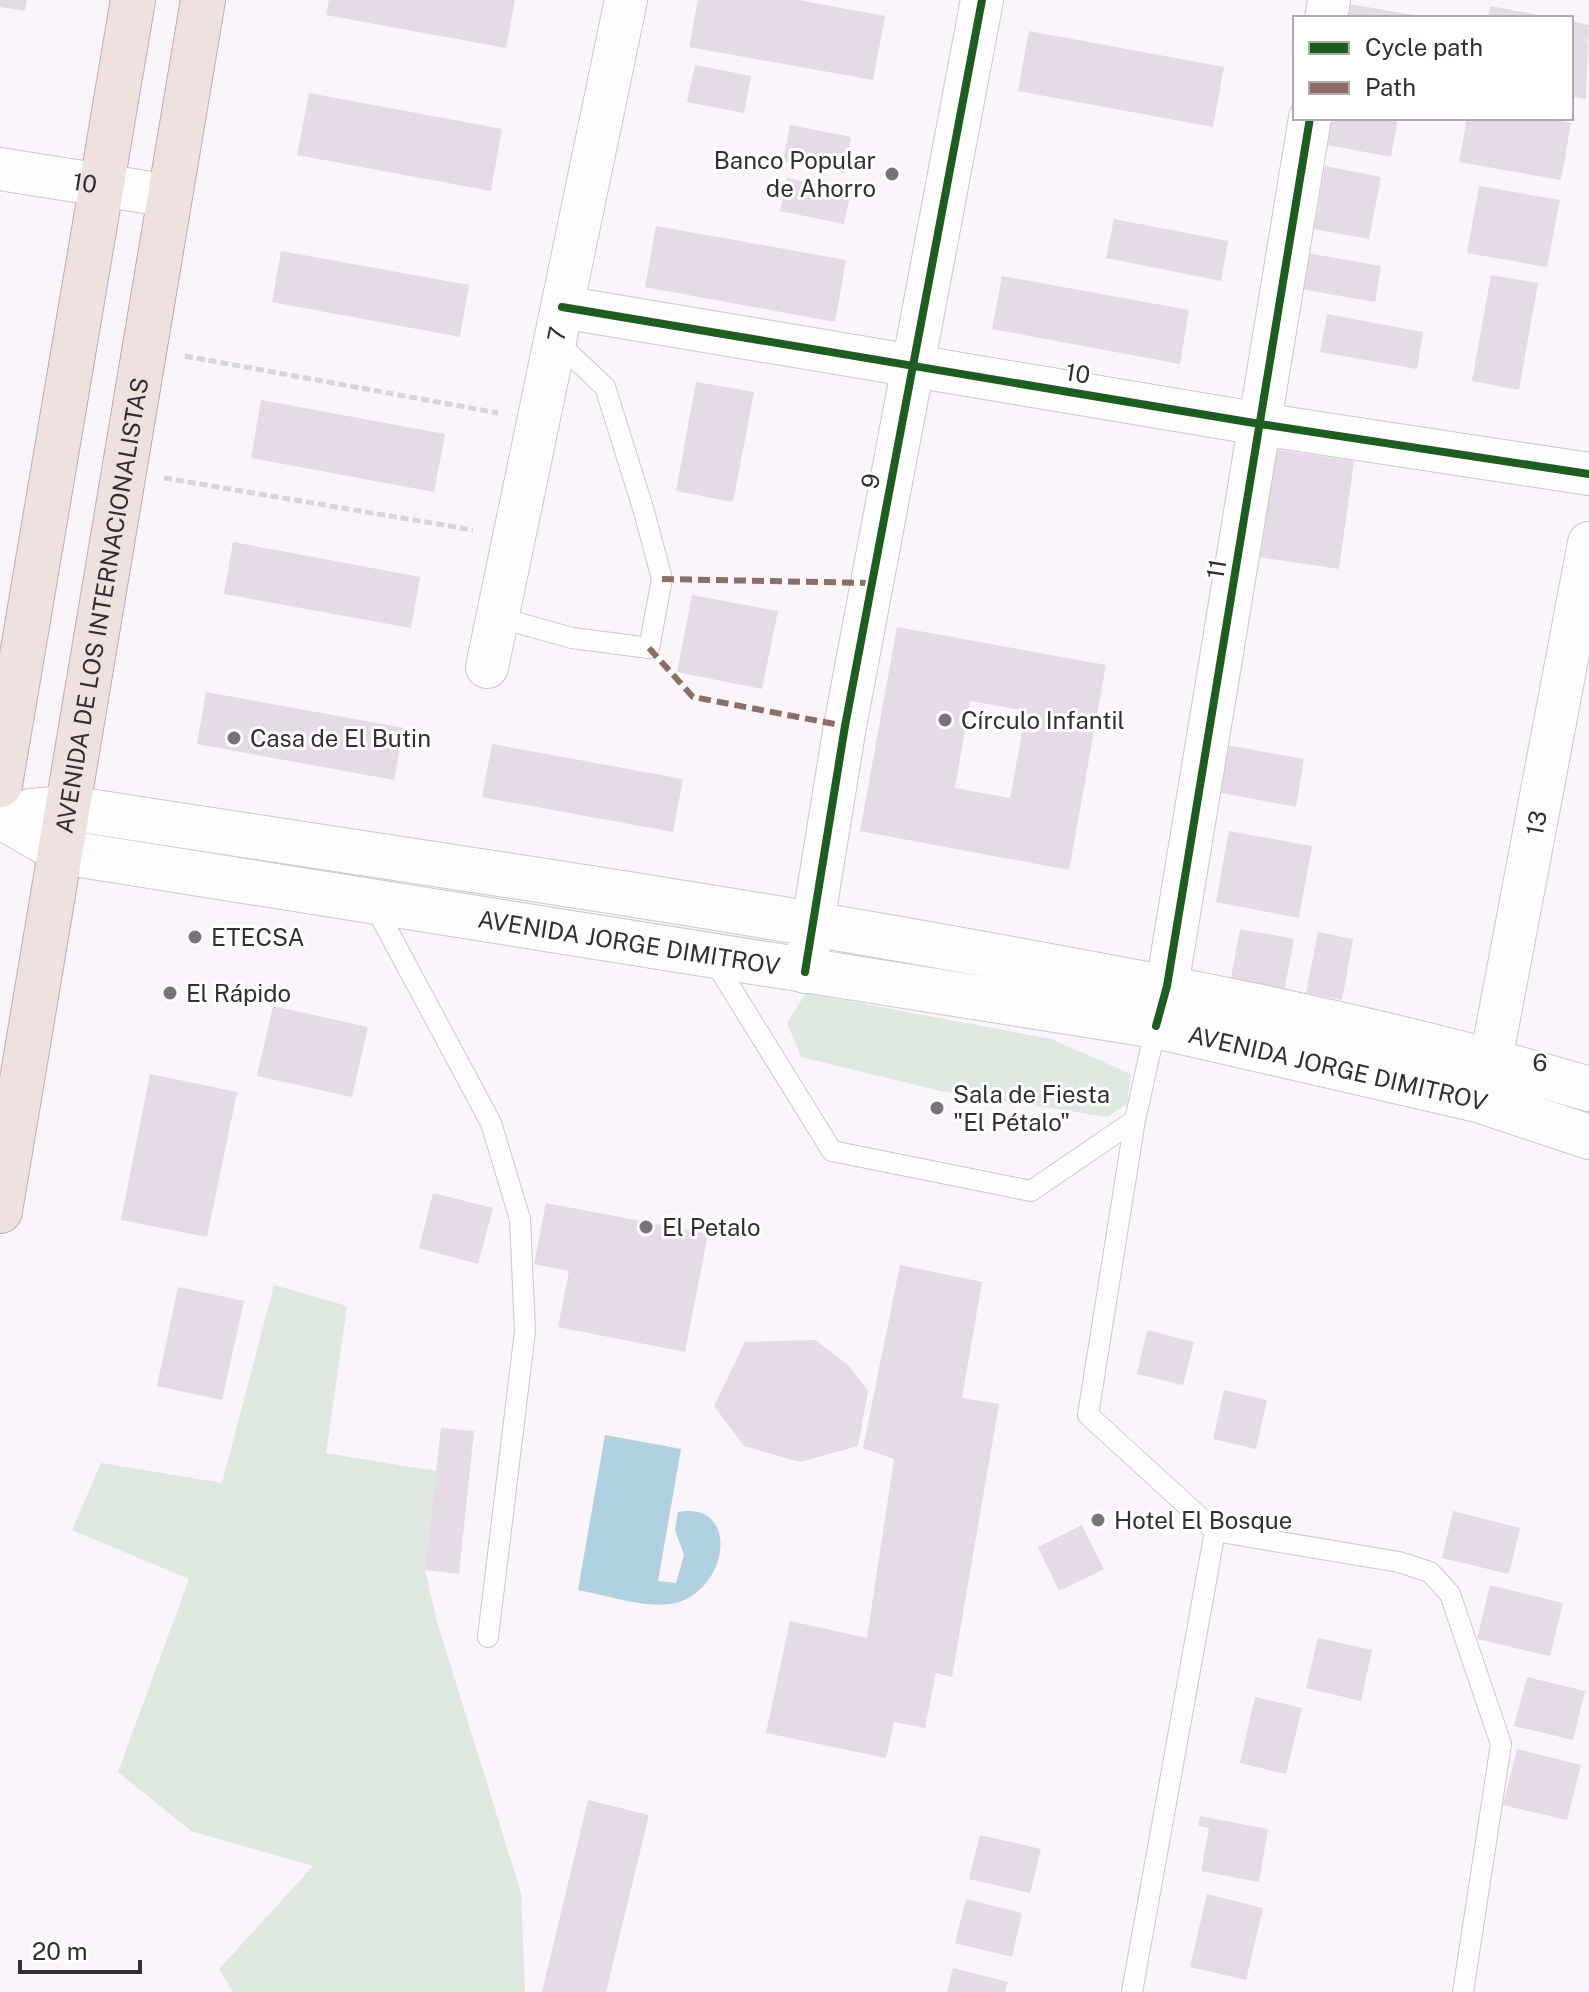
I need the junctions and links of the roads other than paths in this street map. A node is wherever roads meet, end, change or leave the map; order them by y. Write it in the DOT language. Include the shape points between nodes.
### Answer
graph roads {
  1 [pos="133,0"];
  2 [pos="203,0"];
  3 [pos="626,0"];
  4 [pos="978,1"];
  5 [pos="1310,120"];
  6 [pos="0,169"];
  7 [pos="101,185"];
  8 [pos="170,196"];
  9 [pos="558,323"];
  10 [pos="912,366"];
  11 [pos="1260,424"];
  12 [pos="1589,474"];
  13 [pos="1589,543"];
  14 [pos="497,617"];
  15 [pos="487,667"];
  16 [pos="0,785"];
  17 [pos="69,808"];
  18 [pos="0,814"];
  19 [pos="62,852"];
  20 [pos="373,903"];
  21 [pos="813,923"];
  22 [pos="709,954"];
  23 [pos="805,972"];
  24 [pos="1162,1006"];
  25 [pos="1589,1064"];
  26 [pos="1485,1080"];
  27 [pos="1589,1089"];
  28 [pos="1135,1120"];
  29 [pos="1589,1137"];
  30 [pos="0,1211"];
  31 [pos="1215,1531"];
  32 [pos="488,1637"];
  33 [pos="1132,1992"];
  34 [pos="1463,1992"];
  1 -- 7 [label="highway"];
  2 -- 8 [label="highway, AVENIDA DE LOS INTERNACIONALISTAS"];
  3 -- 9 [label="street, 7"];
  4 -- 10 [label="street, 9"];
  5 -- 11 [label="street, 11"];
  6 -- 7 [label="street, 10"];
  7 -- 8 [label="street, 10"];
  7 -- 16 [label="highway"];
  8 -- 17 [label="highway, AVENIDA DE LOS INTERNACIONALISTAS"];
  9 -- 10 [label="street, 10"];
  9 -- 14 [label="street, 7"];
  9 -- 14 [label="lane" via="605,387 643,508 662,579 649,648 572,638"];
  10 -- 11 [label="street, 10"];
  10 -- 21 [label="street, 9"];
  11 -- 12 [label="street, 10"];
  11 -- 24 [label="street, 11"];
  13 -- 26 [label="street, 13"];
  14 -- 15 [label="street, 7"];
  17 -- 18 [label="main road, AVENIDA JORGE DIMITROV"];
  17 -- 19 [label="highway, AVENIDA DE LOS INTERNACIONALISTAS"];
  17 -- 21 [label="main road, AVENIDA JORGE DIMITROV"];
  18 -- 19 [label="main road, AVENIDA JORGE DIMITROV"];
  19 -- 20 [label="main road, AVENIDA JORGE DIMITROV"];
  19 -- 30 [label="highway, AVENIDA DE LOS INTERNACIONALISTAS"];
  20 -- 22 [label="main road, AVENIDA JORGE DIMITROV"];
  20 -- 32 [label="lane" via="491,1123 520,1219 525,1331"];
  21 -- 23 [label="street, 9"];
  21 -- 24 [label="main road, AVENIDA JORGE DIMITROV"];
  22 -- 23 [label="main road, AVENIDA JORGE DIMITROV"];
  22 -- 28 [label="lane" via="832,1151 1031,1191"];
  23 -- 24 [label="main road, AVENIDA JORGE DIMITROV"];
  24 -- 26 [label="main road, AVENIDA JORGE DIMITROV"];
  24 -- 28 [label="lane"];
  25 -- 26 [label="street, 6"];
  26 -- 27 [label="main road, AVENIDA JORGE DIMITROV"];
  26 -- 29 [label="main road, AVENIDA JORGE DIMITROV"];
  28 -- 31 [label="lane" via="1088,1415"];
  31 -- 33 [label="lane"];
  31 -- 34 [label="lane" via="1399,1562 1430,1572 1450,1594 1501,1744"];
}
